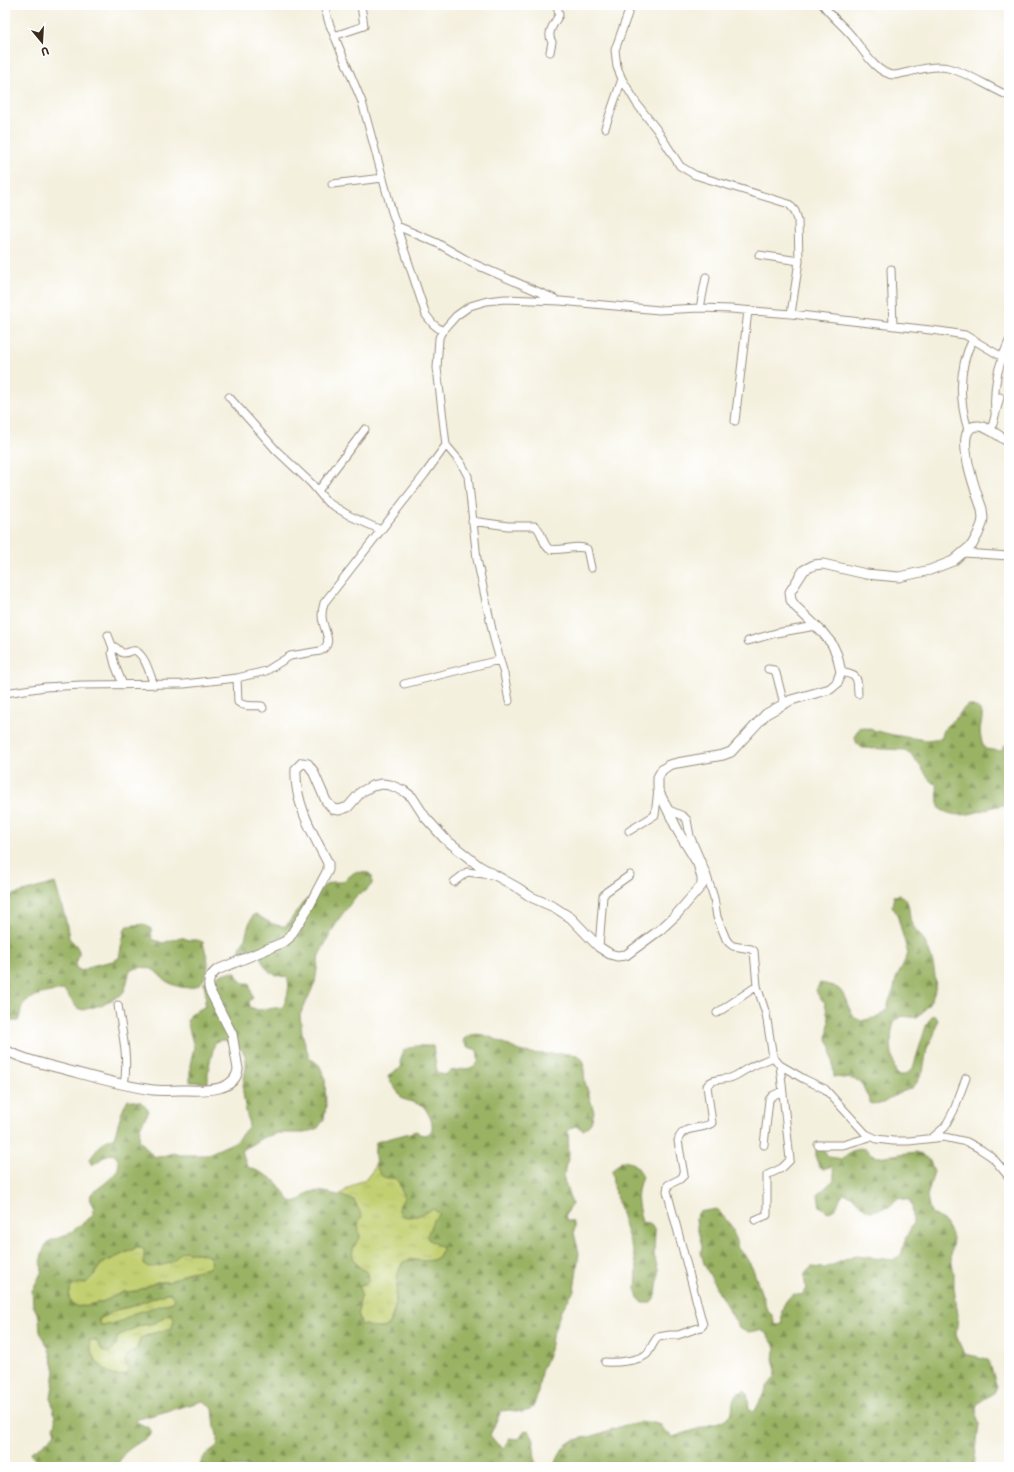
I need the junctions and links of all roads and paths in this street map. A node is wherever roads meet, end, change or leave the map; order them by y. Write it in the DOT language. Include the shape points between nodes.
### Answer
graph roads {
  1 [pos="324,5"];
  2 [pos="361,5"];
  3 [pos="557,5"];
  4 [pos="631,5"];
  5 [pos="823,5"];
  6 [pos="334,36"];
  7 [pos="550,52"];
  8 [pos="622,79"];
  9 [pos="1009,96"];
  10 [pos="605,128"];
  11 [pos="383,178"];
  12 [pos="332,184"];
  13 [pos="396,225"];
  14 [pos="759,255"];
  15 [pos="799,261"];
  16 [pos="891,270"];
  17 [pos="706,277"];
  18 [pos="560,301"];
  19 [pos="700,308"];
  20 [pos="748,311"];
  21 [pos="791,314"];
  22 [pos="893,326"];
  23 [pos="442,331"];
  24 [pos="973,339"];
  25 [pos="1009,341"];
  26 [pos="1002,357"];
  27 [pos="1009,361"];
  28 [pos="1000,396"];
  29 [pos="229,397"];
  30 [pos="995,413"];
  31 [pos="735,421"];
  32 [pos="365,429"];
  33 [pos="968,430"];
  34 [pos="991,431"];
  35 [pos="1009,442"];
  36 [pos="446,445"];
  37 [pos="318,491"];
  38 [pos="472,521"];
  39 [pos="381,530"];
  40 [pos="964,553"];
  41 [pos="1009,556"];
  42 [pos="591,568"];
  43 [pos="816,626"];
  44 [pos="108,635"];
  45 [pos="748,641"];
  46 [pos="113,648"];
  47 [pos="499,660"];
  48 [pos="768,669"];
  49 [pos="841,672"];
  50 [pos="237,678"];
  51 [pos="404,684"];
  52 [pos="123,685"];
  53 [pos="154,685"];
  54 [pos="5,693"];
  55 [pos="858,694"];
  56 [pos="509,701"];
  57 [pos="784,704"];
  58 [pos="263,708"];
  59 [pos="658,790"];
  60 [pos="667,809"];
  61 [pos="629,831"];
  62 [pos="630,875"];
  63 [pos="496,876"];
  64 [pos="454,882"];
  65 [pos="599,947"];
  66 [pos="757,986"];
  67 [pos="118,1006"];
  68 [pos="716,1014"];
  69 [pos="5,1050"];
  70 [pos="773,1056"];
  71 [pos="780,1065"];
  72 [pos="966,1078"];
  73 [pos="124,1085"];
  74 [pos="782,1092"];
  75 [pos="870,1137"];
  76 [pos="932,1138"];
  77 [pos="764,1145"];
  78 [pos="818,1145"];
  79 [pos="1009,1177"];
  80 [pos="755,1220"];
  81 [pos="605,1362"];
  1 -- 6 [label="street"];
  2 -- 6 [label="street" via="364,26"];
  3 -- 7 [label="street" via="560,15 549,33 552,46"];
  4 -- 8 [label="street" via="614,50"];
  5 -- 9 [label="street" via="864,53 886,73 895,75 929,68 948,68 978,79"];
  6 -- 11 [label="street" via="362,102"];
  8 -- 10 [label="street"];
  8 -- 15 [label="street" via="680,166 695,175 789,204 798,220"];
  11 -- 12 [label="street"];
  11 -- 13 [label="street"];
  13 -- 18 [label="street" via="437,243 472,264"];
  13 -- 23 [label="street" via="426,315"];
  14 -- 15 [label="street"];
  15 -- 21 [label="street"];
  16 -- 22 [label="street"];
  17 -- 19 [label="street"];
  18 -- 19 [label="street" via="659,310"];
  18 -- 23 [label="street" via="487,301 470,306"];
  19 -- 20 [label="street"];
  20 -- 21 [label="street"];
  20 -- 31 [label="street"];
  21 -- 22 [label="street"];
  22 -- 24 [label="street" via="965,335"];
  23 -- 36 [label="street" via="438,338 437,368"];
  24 -- 26 [label="street"];
  24 -- 33 [label="street" via="962,370 963,414"];
  25 -- 26 [label="street"];
  26 -- 27 [label="street"];
  26 -- 30 [label="street" via="994,396"];
  28 -- 30 [label="street"];
  29 -- 37 [label="street" via="276,450"];
  30 -- 34 [label="street"];
  32 -- 37 [label="street"];
  33 -- 34 [label="street" via="973,426 980,426"];
  33 -- 40 [label="street" via="965,452 983,518 978,534"];
  34 -- 35 [label="street"];
  36 -- 38 [label="street" via="468,476"];
  36 -- 39 [label="street"];
  37 -- 39 [label="street" via="328,502 350,516"];
  38 -- 42 [label="street" via="508,526 535,526 540,531 544,544 549,548 587,549"];
  38 -- 47 [label="street" via="477,558"];
  39 -- 50 [label="street" via="324,603 322,622 328,639 327,646 320,651 290,656 266,672"];
  40 -- 41 [label="street"];
  40 -- 43 [label="street" via="953,561 930,570 899,577 866,574 823,564 808,567 790,592 791,600"];
  43 -- 45 [label="street"];
  43 -- 49 [label="street" via="832,644"];
  44 -- 46 [label="street"];
  46 -- 52 [label="street"];
  46 -- 53 [label="street" via="125,653 136,652 144,659"];
  47 -- 51 [label="street"];
  47 -- 56 [label="street"];
  48 -- 57 [label="street" via="776,673"];
  49 -- 55 [label="street" via="855,675"];
  49 -- 57 [label="street" via="837,683 830,689"];
  50 -- 53 [label="street"];
  50 -- 58 [label="street" via="238,702 241,705"];
  52 -- 53 [label="street"];
  52 -- 54 [label="street" via="45,687"];
  57 -- 59 [label="street" via="766,714 731,752 669,765 658,777"];
  59 -- 60 [label="street"];
  59 -- 61 [label="street" via="655,815"];
  60 -- 65 [label="street" via="698,864 702,885 661,929 626,955 610,954"];
  60 -- 66 [label="street" via="687,820 690,836 706,873 717,917 726,939 733,946 751,948 754,951"];
  62 -- 65 [label="street" via="604,896"];
  63 -- 64 [label="street" via="467,872"];
  63 -- 65 [label="street" via="571,918"];
  63 -- 73 [label="street" via="478,866 444,838 404,790 390,785 372,786 361,792 348,807 333,809 326,801 313,771 308,764 302,764 296,770 298,795 304,814 328,863 328,870 290,938 217,970 209,979 210,991 232,1034 238,1068 234,1080 221,1087 205,1090 155,1090"];
  66 -- 68 [label="street"];
  66 -- 70 [label="street" via="766,1014"];
  67 -- 73 [label="street" via="126,1053"];
  69 -- 73 [label="street" via="18,1057"];
  70 -- 71 [label="street"];
  70 -- 81 [label="street" via="735,1076 709,1083 706,1086 712,1123 679,1135 684,1175 668,1185 667,1191 703,1325 678,1335 658,1338 642,1357"];
  71 -- 74 [label="street"];
  71 -- 75 [label="street" via="825,1089"];
  72 -- 76 [label="street" via="945,1127"];
  74 -- 77 [label="street" via="772,1096 770,1100"];
  74 -- 80 [label="street" via="790,1160 782,1168 766,1175 767,1215"];
  75 -- 76 [label="street" via="893,1141"];
  75 -- 78 [label="street" via="843,1145"];
  76 -- 79 [label="street" via="944,1137 967,1142 992,1157"];
}
